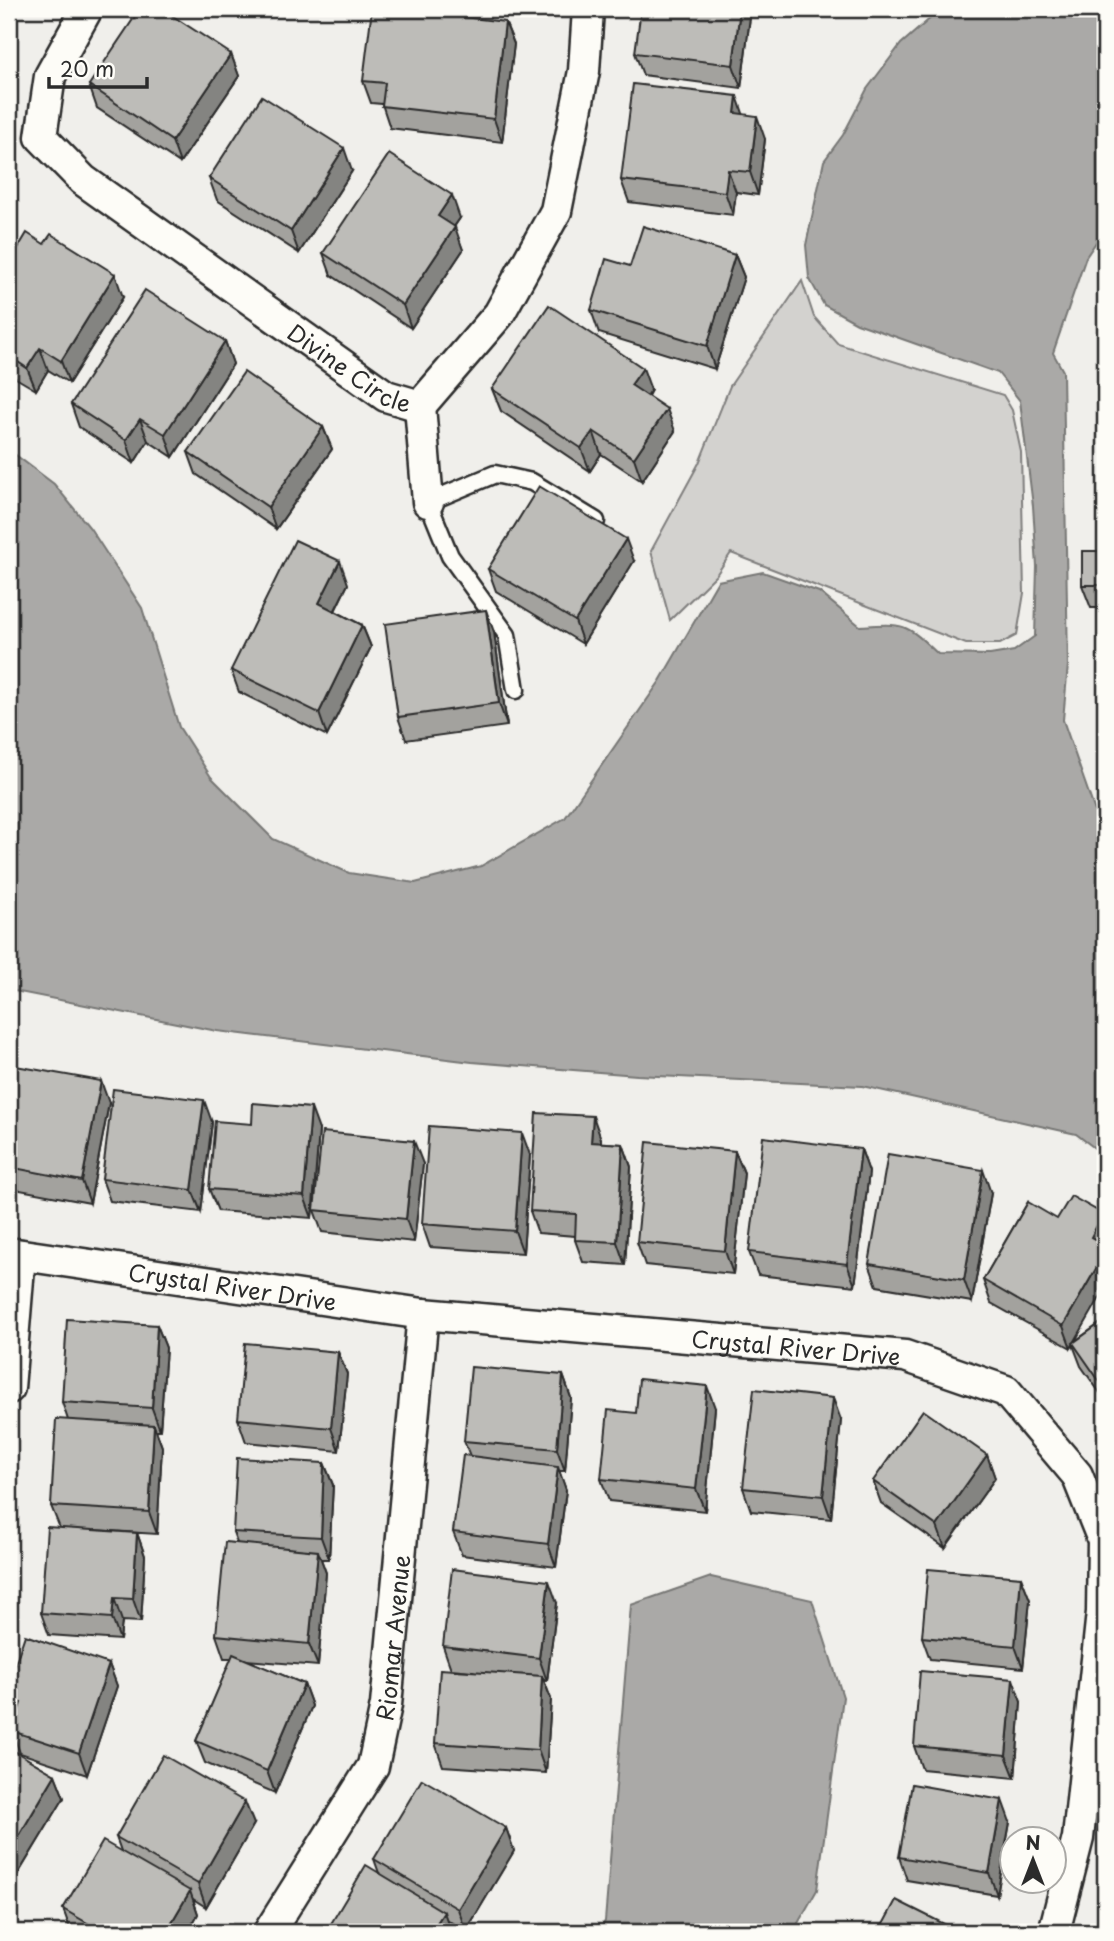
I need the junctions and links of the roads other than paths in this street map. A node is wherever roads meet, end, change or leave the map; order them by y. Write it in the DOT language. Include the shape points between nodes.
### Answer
graph roads {
  1 [pos="87,9"];
  2 [pos="588,9"];
  3 [pos="420,406"];
  4 [pos="428,502"];
  5 [pos="612,532"];
  6 [pos="516,690"];
  7 [pos="14,1254"];
  8 [pos="423,1314"];
  9 [pos="9,1388"];
  10 [pos="269,1932"];
  11 [pos="1054,1932"];
  1 -- 3 [label="street, Divine Circle" via="50,76 41,137 83,180 386,396"];
  2 -- 3 [label="street, Divine Circle" via="584,71 556,211 499,314"];
  3 -- 4 [label="street"];
  4 -- 5 [label="lane" via="495,474 532,482"];
  4 -- 6 [label="lane" via="450,556 507,635"];
  7 -- 8 [label="street, Crystal River Drive"];
  7 -- 9 [label="street"];
  8 -- 10 [label="street, Riomar Avenue" via="386,1705 373,1766"];
  8 -- 11 [label="street, Crystal River Drive" via="905,1356 1006,1391 1077,1475 1103,1540 1102,1612 1078,1838"];
}
